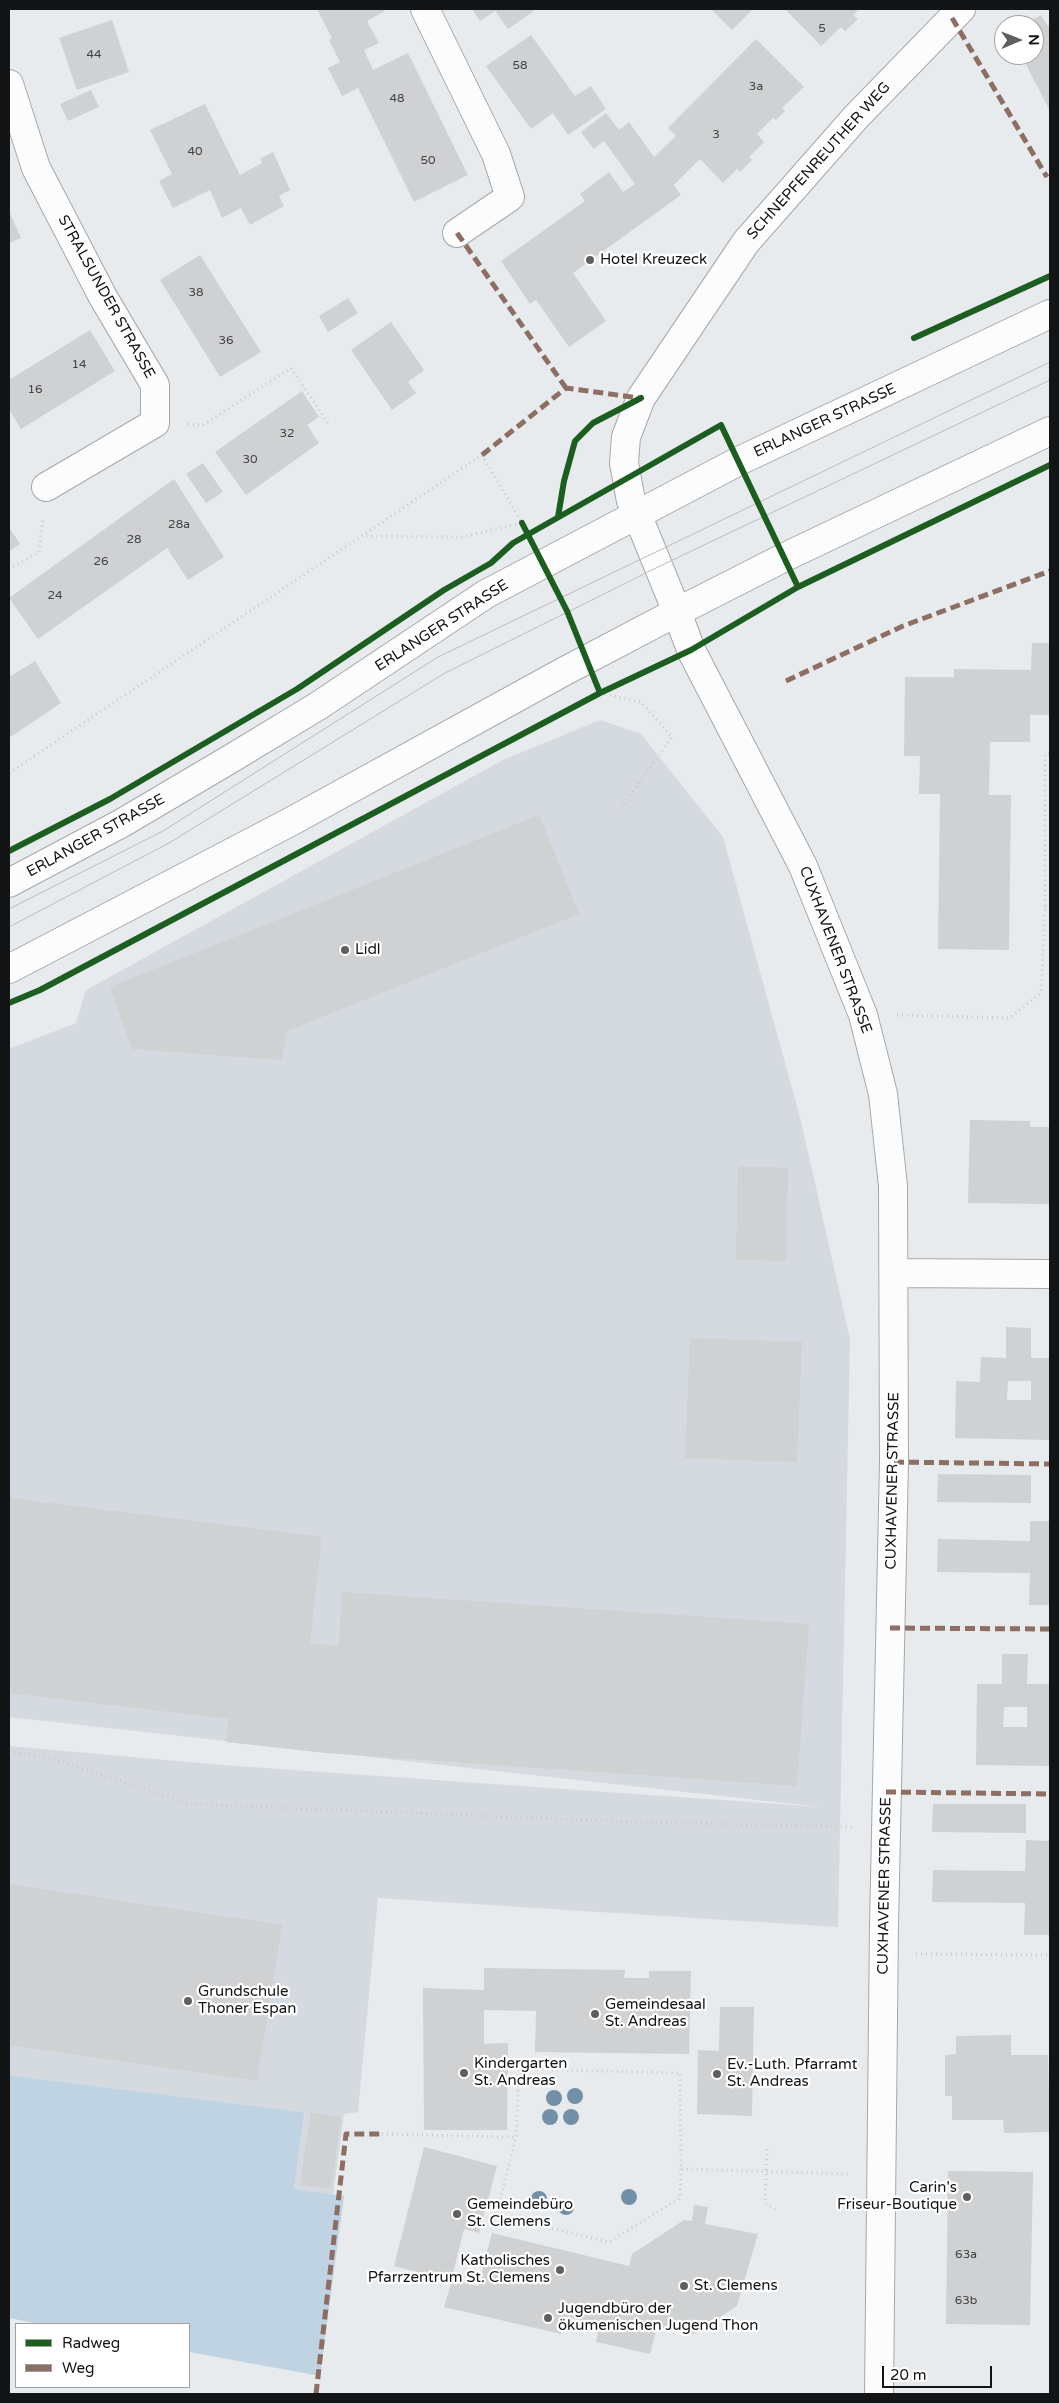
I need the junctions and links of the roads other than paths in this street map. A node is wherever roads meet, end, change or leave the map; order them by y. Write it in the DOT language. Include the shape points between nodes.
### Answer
graph roads {
  1 [pos="425,9"];
  2 [pos="961,9"];
  3 [pos="9,84"];
  4 [pos="457,233"];
  5 [pos="1050,314"];
  6 [pos="1050,431"];
  7 [pos="46,487"];
  8 [pos="637,514"];
  9 [pos="677,612"];
  10 [pos="9,884"];
  11 [pos="9,969"];
  12 [pos="894,1273"];
  13 [pos="1050,1274"];
  14 [pos="879,2394"];
  1 -- 4 [label="street" via="496,154 510,196"];
  2 -- 8 [label="street, SCHNEPFENREUTHER WEG" via="850,124 746,242 641,398 626,437 624,463 631,501"];
  3 -- 7 [label="street, STRALSUNDER STRASSE" via="36,168 103,297 155,385 156,423"];
  5 -- 8 [label="street, ERLANGER STRASSE" via="739,461"];
  6 -- 9 [label="street"];
  8 -- 9 [label="street, SCHNEPFENREUTHER WEG"];
  8 -- 10 [label="street, ERLANGER STRASSE" via="486,594 318,706 122,823"];
  9 -- 11 [label="street" via="292,821"];
  9 -- 12 [label="street, CUXHAVENER STRASSE" via="690,650 803,866 863,1015 883,1094 893,1186"];
  12 -- 13 [label="street"];
  12 -- 14 [label="street, CUXHAVENER STRASSE" via="894,1462 880,2175"];
}
